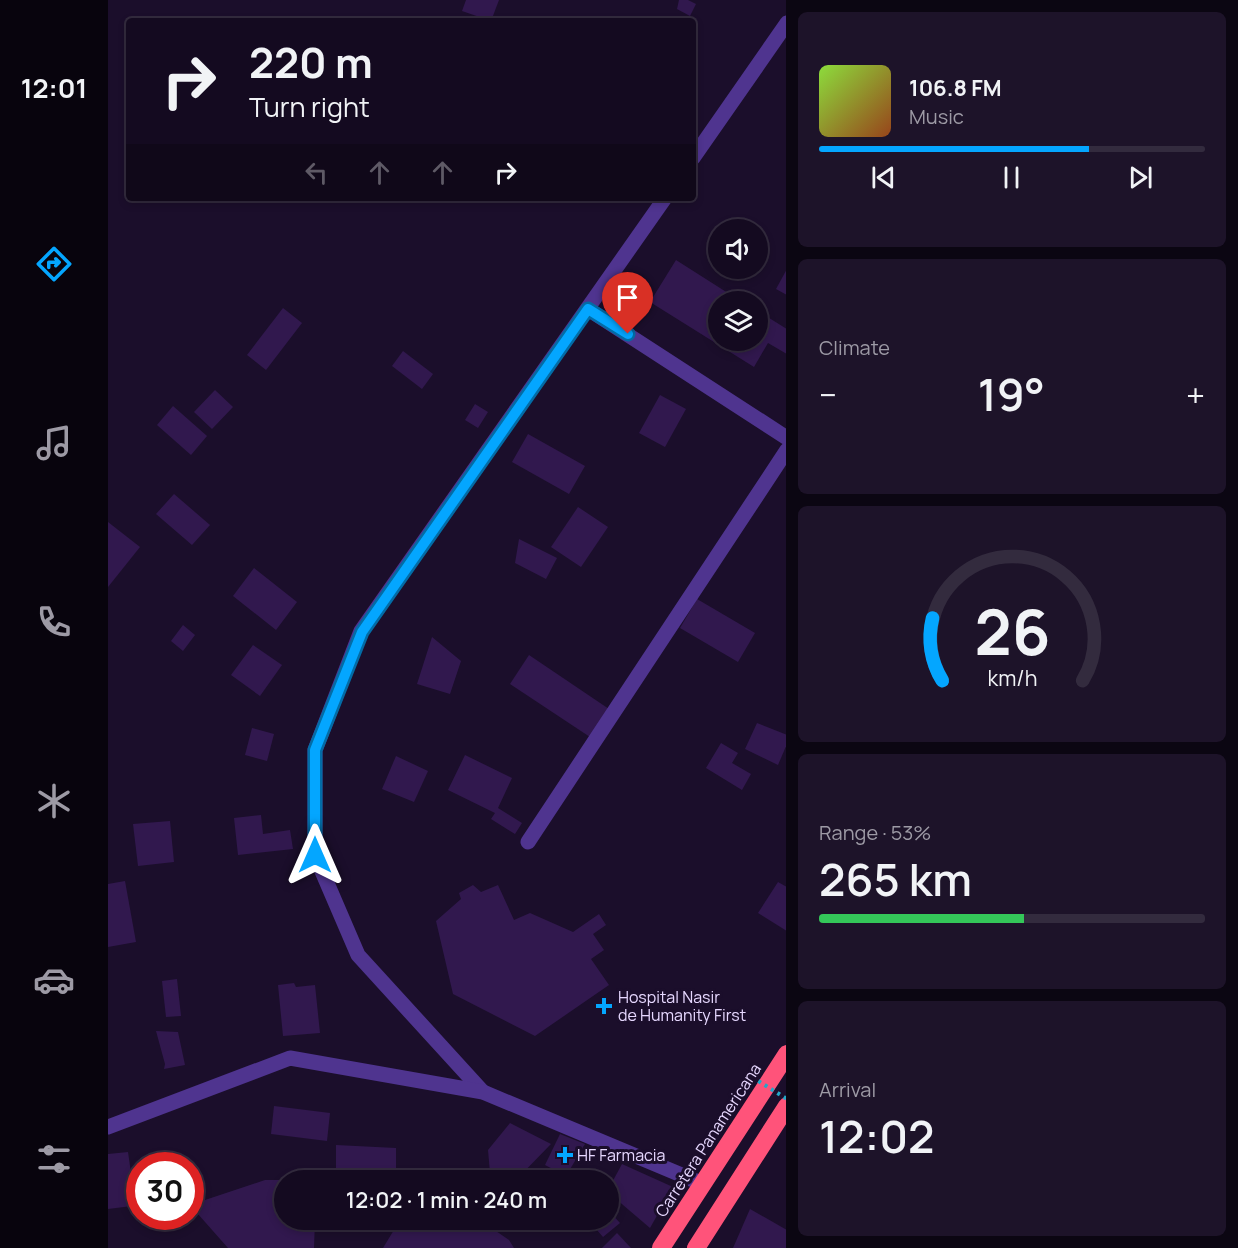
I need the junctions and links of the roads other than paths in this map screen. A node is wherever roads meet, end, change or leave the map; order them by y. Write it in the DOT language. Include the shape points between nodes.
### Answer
graph roads {
  1 [pos="786,23"];
  2 [pos="696,154"];
  3 [pos="663,201"];
  4 [pos="588,309"];
  5 [pos="786,438"];
  6 [pos="786,450"];
  7 [pos="528,842"];
  8 [pos="786,1054"];
  9 [pos="483,1092"];
  10 [pos="786,1106"];
  11 [pos="108,1127"];
  12 [pos="704,1184"];
  13 [pos="661,1248"];
  14 [pos="696,1248"];
  1 -- 2 [label="street"];
  3 -- 4 [label="street"];
  4 -- 5 [label="street"];
  4 -- 9 [label="street" via="362,632 315,750 315,855 358,955"];
  6 -- 7 [label="street"];
  8 -- 12 [label="highway, Carretera Panamericana"];
  9 -- 11 [label="street" via="290,1058"];
  9 -- 12 [label="street"];
  10 -- 14 [label="highway"];
  12 -- 13 [label="highway, Carretera Panamericana"];
}
